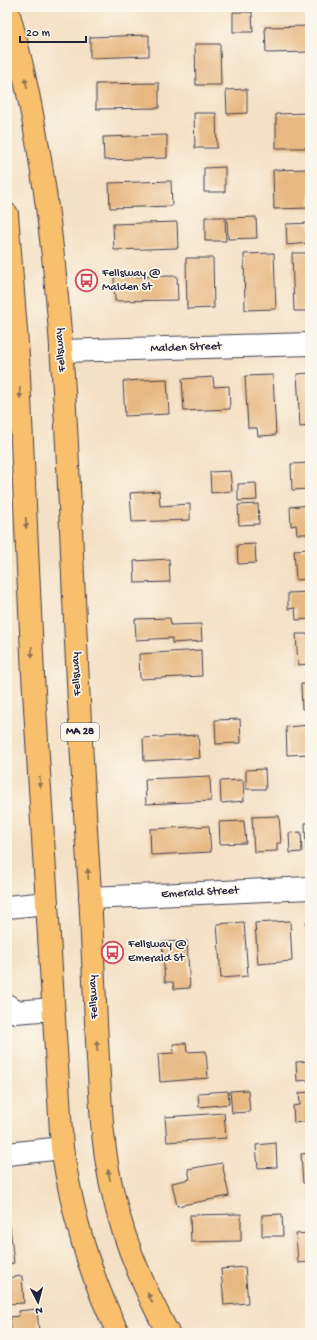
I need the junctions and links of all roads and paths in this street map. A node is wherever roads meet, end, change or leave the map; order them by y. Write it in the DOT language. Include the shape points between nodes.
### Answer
graph roads {
  1 [pos="7,7"];
  2 [pos="7,214"];
  3 [pos="310,344"];
  4 [pos="62,351"];
  5 [pos="13,356"];
  6 [pos="310,888"];
  7 [pos="90,898"];
  8 [pos="48,903"];
  9 [pos="7,907"];
  10 [pos="7,1005"];
  11 [pos="53,1009"];
  12 [pos="62,1148"];
  13 [pos="7,1154"];
  14 [pos="118,1333"];
  15 [pos="168,1333"];
  4 -- 1 [label="main road, Fellsway / MA 28, one-way" via="49,217 34,121 24,70"];
  2 -- 5 [label="main road"];
  3 -- 4 [label="street, Malden Street"];
  7 -- 4 [label="main road, Fellsway / MA 28, one-way"];
  5 -- 8 [label="main road, one-way"];
  6 -- 7 [label="street, Emerald Street"];
  15 -- 7 [label="main road, Fellsway / MA 28, one-way" via="133,1259 120,1223 108,1171 102,1118"];
  8 -- 9 [label="street"];
  8 -- 11 [label="main road"];
  10 -- 11 [label="street" via="15,1012"];
  11 -- 12 [label="main road"];
  12 -- 13 [label="street"];
  12 -- 14 [label="main road" via="73,1211 84,1252"];
}
